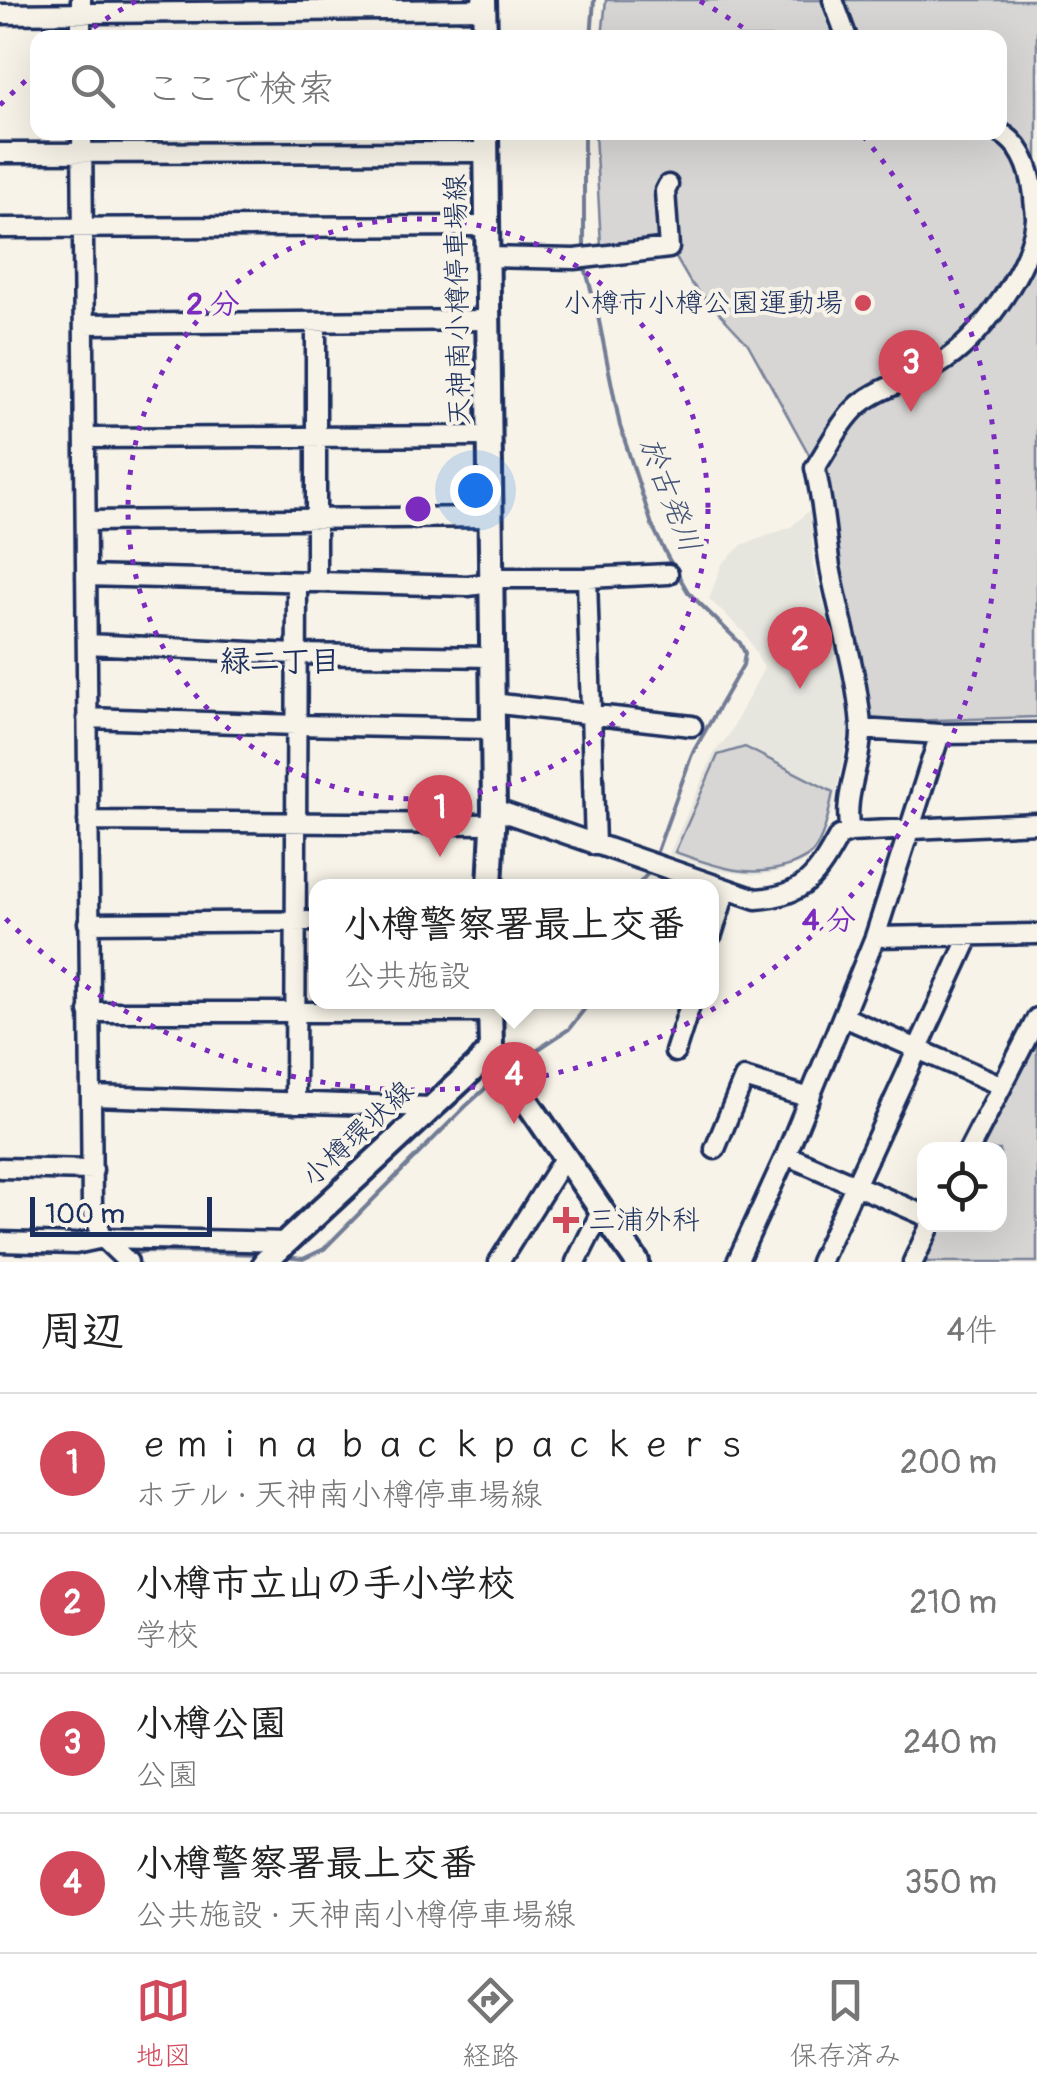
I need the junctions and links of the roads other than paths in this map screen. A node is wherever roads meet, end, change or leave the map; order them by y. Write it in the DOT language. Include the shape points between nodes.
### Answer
graph roads {
  1 [pos="833,0"];
  2 [pos="484,5"];
  3 [pos="81,7"];
  4 [pos="0,14"];
  5 [pos="844,30"];
  6 [pos="1007,136"];
  7 [pos="82,140"];
  8 [pos="486,142"];
  9 [pos="0,153"];
  10 [pos="82,155"];
  11 [pos="668,185"];
  12 [pos="1035,185"];
  13 [pos="487,226"];
  14 [pos="0,228"];
  15 [pos="83,228"];
  16 [pos="487,257"];
  17 [pos="488,320"];
  18 [pos="316,322"];
  19 [pos="84,324"];
  20 [pos="316,436"];
  21 [pos="490,436"];
  22 [pos="87,438"];
  23 [pos="490,517"];
  24 [pos="316,518"];
  25 [pos="86,520"];
  26 [pos="668,574"];
  27 [pos="86,576"];
  28 [pos="587,578"];
  29 [pos="306,582"];
  30 [pos="491,583"];
  31 [pos="87,644"];
  32 [pos="295,654"];
  33 [pos="492,658"];
  34 [pos="492,703"];
  35 [pos="590,716"];
  36 [pos="87,718"];
  37 [pos="296,726"];
  38 [pos="692,726"];
  39 [pos="493,729"];
  40 [pos="861,729"];
  41 [pos="1037,733"];
  42 [pos="940,734"];
  43 [pos="494,816"];
  44 [pos="88,821"];
  45 [pos="1037,823"];
  46 [pos="298,824"];
  47 [pos="911,829"];
  48 [pos="850,832"];
  49 [pos="595,845"];
  50 [pos="490,879"];
  51 [pos="696,879"];
  52 [pos="719,887"];
  53 [pos="726,889"];
  54 [pos="719,912"];
  55 [pos="307,921"];
  56 [pos="88,924"];
  57 [pos="1037,934"];
  58 [pos="875,936"];
  59 [pos="970,936"];
  60 [pos="413,1009"];
  61 [pos="490,1009"];
  62 [pos="688,1009"];
  63 [pos="89,1012"];
  64 [pos="297,1012"];
  65 [pos="844,1018"];
  66 [pos="1037,1018"];
  67 [pos="917,1050"];
  68 [pos="675,1052"];
  69 [pos="502,1063"];
  70 [pos="1000,1086"];
  71 [pos="93,1096"];
  72 [pos="810,1098"];
  73 [pos="295,1103"];
  74 [pos="432,1107"];
  75 [pos="972,1142"];
  76 [pos="715,1149"];
  77 [pos="786,1154"];
  78 [pos="566,1155"];
  79 [pos="0,1168"];
  80 [pos="93,1170"];
  81 [pos="854,1185"];
  82 [pos="602,1210"];
  83 [pos="917,1212"];
  84 [pos="927,1232"];
  85 [pos="0,1242"];
  86 [pos="108,1243"];
  87 [pos="277,1251"];
  88 [pos="127,1262"];
  89 [pos="499,1262"];
  90 [pos="576,1262"];
  91 [pos="637,1262"];
  92 [pos="737,1262"];
  93 [pos="820,1262"];
  94 [pos="913,1262"];
  1 -- 5 [label="street"];
  2 -- 3 [label="street"];
  3 -- 4 [label="street"];
  6 -- 12 [label="street"];
  7 -- 10 [label="street"];
  8 -- 10 [label="street"];
  8 -- 13 [label="main road, 天神南小樽停車場線"];
  9 -- 10 [label="street"];
  10 -- 15 [label="street"];
  11 -- 16 [label="street" via="669,248 574,259"];
  12 -- 40 [label="street" via="1028,249 995,308 946,360 856,408 815,468"];
  13 -- 15 [label="street"];
  13 -- 16 [label="main road, 天神南小樽停車場線"];
  14 -- 15 [label="street"];
  15 -- 19 [label="street"];
  16 -- 17 [label="main road, 天神南小樽停車場線"];
  17 -- 18 [label="street"];
  17 -- 21 [label="main road, 天神南小樽停車場線"];
  18 -- 19 [label="street"];
  18 -- 20 [label="street"];
  19 -- 22 [label="street"];
  20 -- 21 [label="street"];
  20 -- 22 [label="street"];
  20 -- 24 [label="street"];
  21 -- 23 [label="main road, 天神南小樽停車場線"];
  22 -- 25 [label="street"];
  23 -- 24 [label="street"];
  23 -- 30 [label="main road, 天神南小樽停車場線"];
  24 -- 25 [label="street"];
  24 -- 29 [label="street"];
  25 -- 27 [label="street"];
  26 -- 28 [label="street"];
  27 -- 29 [label="street"];
  27 -- 31 [label="street"];
  28 -- 30 [label="street"];
  28 -- 35 [label="street"];
  29 -- 30 [label="street"];
  29 -- 32 [label="street"];
  30 -- 33 [label="main road, 天神南小樽停車場線"];
  31 -- 32 [label="street"];
  31 -- 36 [label="street"];
  32 -- 33 [label="street"];
  32 -- 37 [label="street"];
  33 -- 34 [label="main road, 天神南小樽停車場線"];
  34 -- 35 [label="street"];
  34 -- 39 [label="main road, 天神南小樽停車場線"];
  35 -- 38 [label="street"];
  35 -- 49 [label="street"];
  36 -- 37 [label="street"];
  36 -- 44 [label="street"];
  37 -- 39 [label="street"];
  37 -- 46 [label="street"];
  39 -- 43 [label="main road, 天神南小樽停車場線"];
  40 -- 42 [label="street"];
  40 -- 48 [label="street" via="846,814"];
  41 -- 42 [label="street"];
  42 -- 47 [label="street"];
  43 -- 46 [label="street"];
  43 -- 49 [label="street"];
  43 -- 50 [label="main road, 天神南小樽停車場線"];
  44 -- 46 [label="street"];
  44 -- 56 [label="street"];
  45 -- 47 [label="street"];
  46 -- 55 [label="street"];
  47 -- 48 [label="street"];
  47 -- 58 [label="street"];
  48 -- 53 [label="street" via="790,894 756,898"];
  49 -- 51 [label="street"];
  52 -- 53 [label="street"];
  53 -- 54 [label="street"];
  55 -- 56 [label="street"];
  55 -- 64 [label="street"];
  56 -- 63 [label="street"];
  57 -- 59 [label="street"];
  58 -- 59 [label="street"];
  58 -- 65 [label="street"];
  59 -- 67 [label="street"];
  60 -- 64 [label="street"];
  61 -- 69 [label="main road"];
  62 -- 68 [label="street"];
  63 -- 64 [label="street"];
  63 -- 71 [label="street"];
  64 -- 73 [label="street"];
  65 -- 67 [label="street"];
  65 -- 72 [label="street"];
  66 -- 70 [label="street"];
  67 -- 70 [label="street"];
  67 -- 81 [label="street"];
  69 -- 74 [label="main road, 小樽環状線"];
  69 -- 78 [label="main road"];
  70 -- 75 [label="street"];
  71 -- 73 [label="street"];
  71 -- 80 [label="street"];
  72 -- 76 [label="street" via="744,1078"];
  72 -- 77 [label="street"];
  73 -- 74 [label="street"];
  74 -- 87 [label="main road, 小樽環状線"];
  77 -- 81 [label="street"];
  77 -- 92 [label="street"];
  78 -- 82 [label="main road"];
  78 -- 89 [label="street"];
  79 -- 80 [label="street"];
  80 -- 86 [label="street" via="92,1208"];
  81 -- 83 [label="street"];
  81 -- 93 [label="street"];
  82 -- 90 [label="street"];
  82 -- 91 [label="main road"];
  84 -- 94 [label="street"];
  85 -- 86 [label="street"];
  86 -- 87 [label="street"];
  86 -- 88 [label="street"];
}
